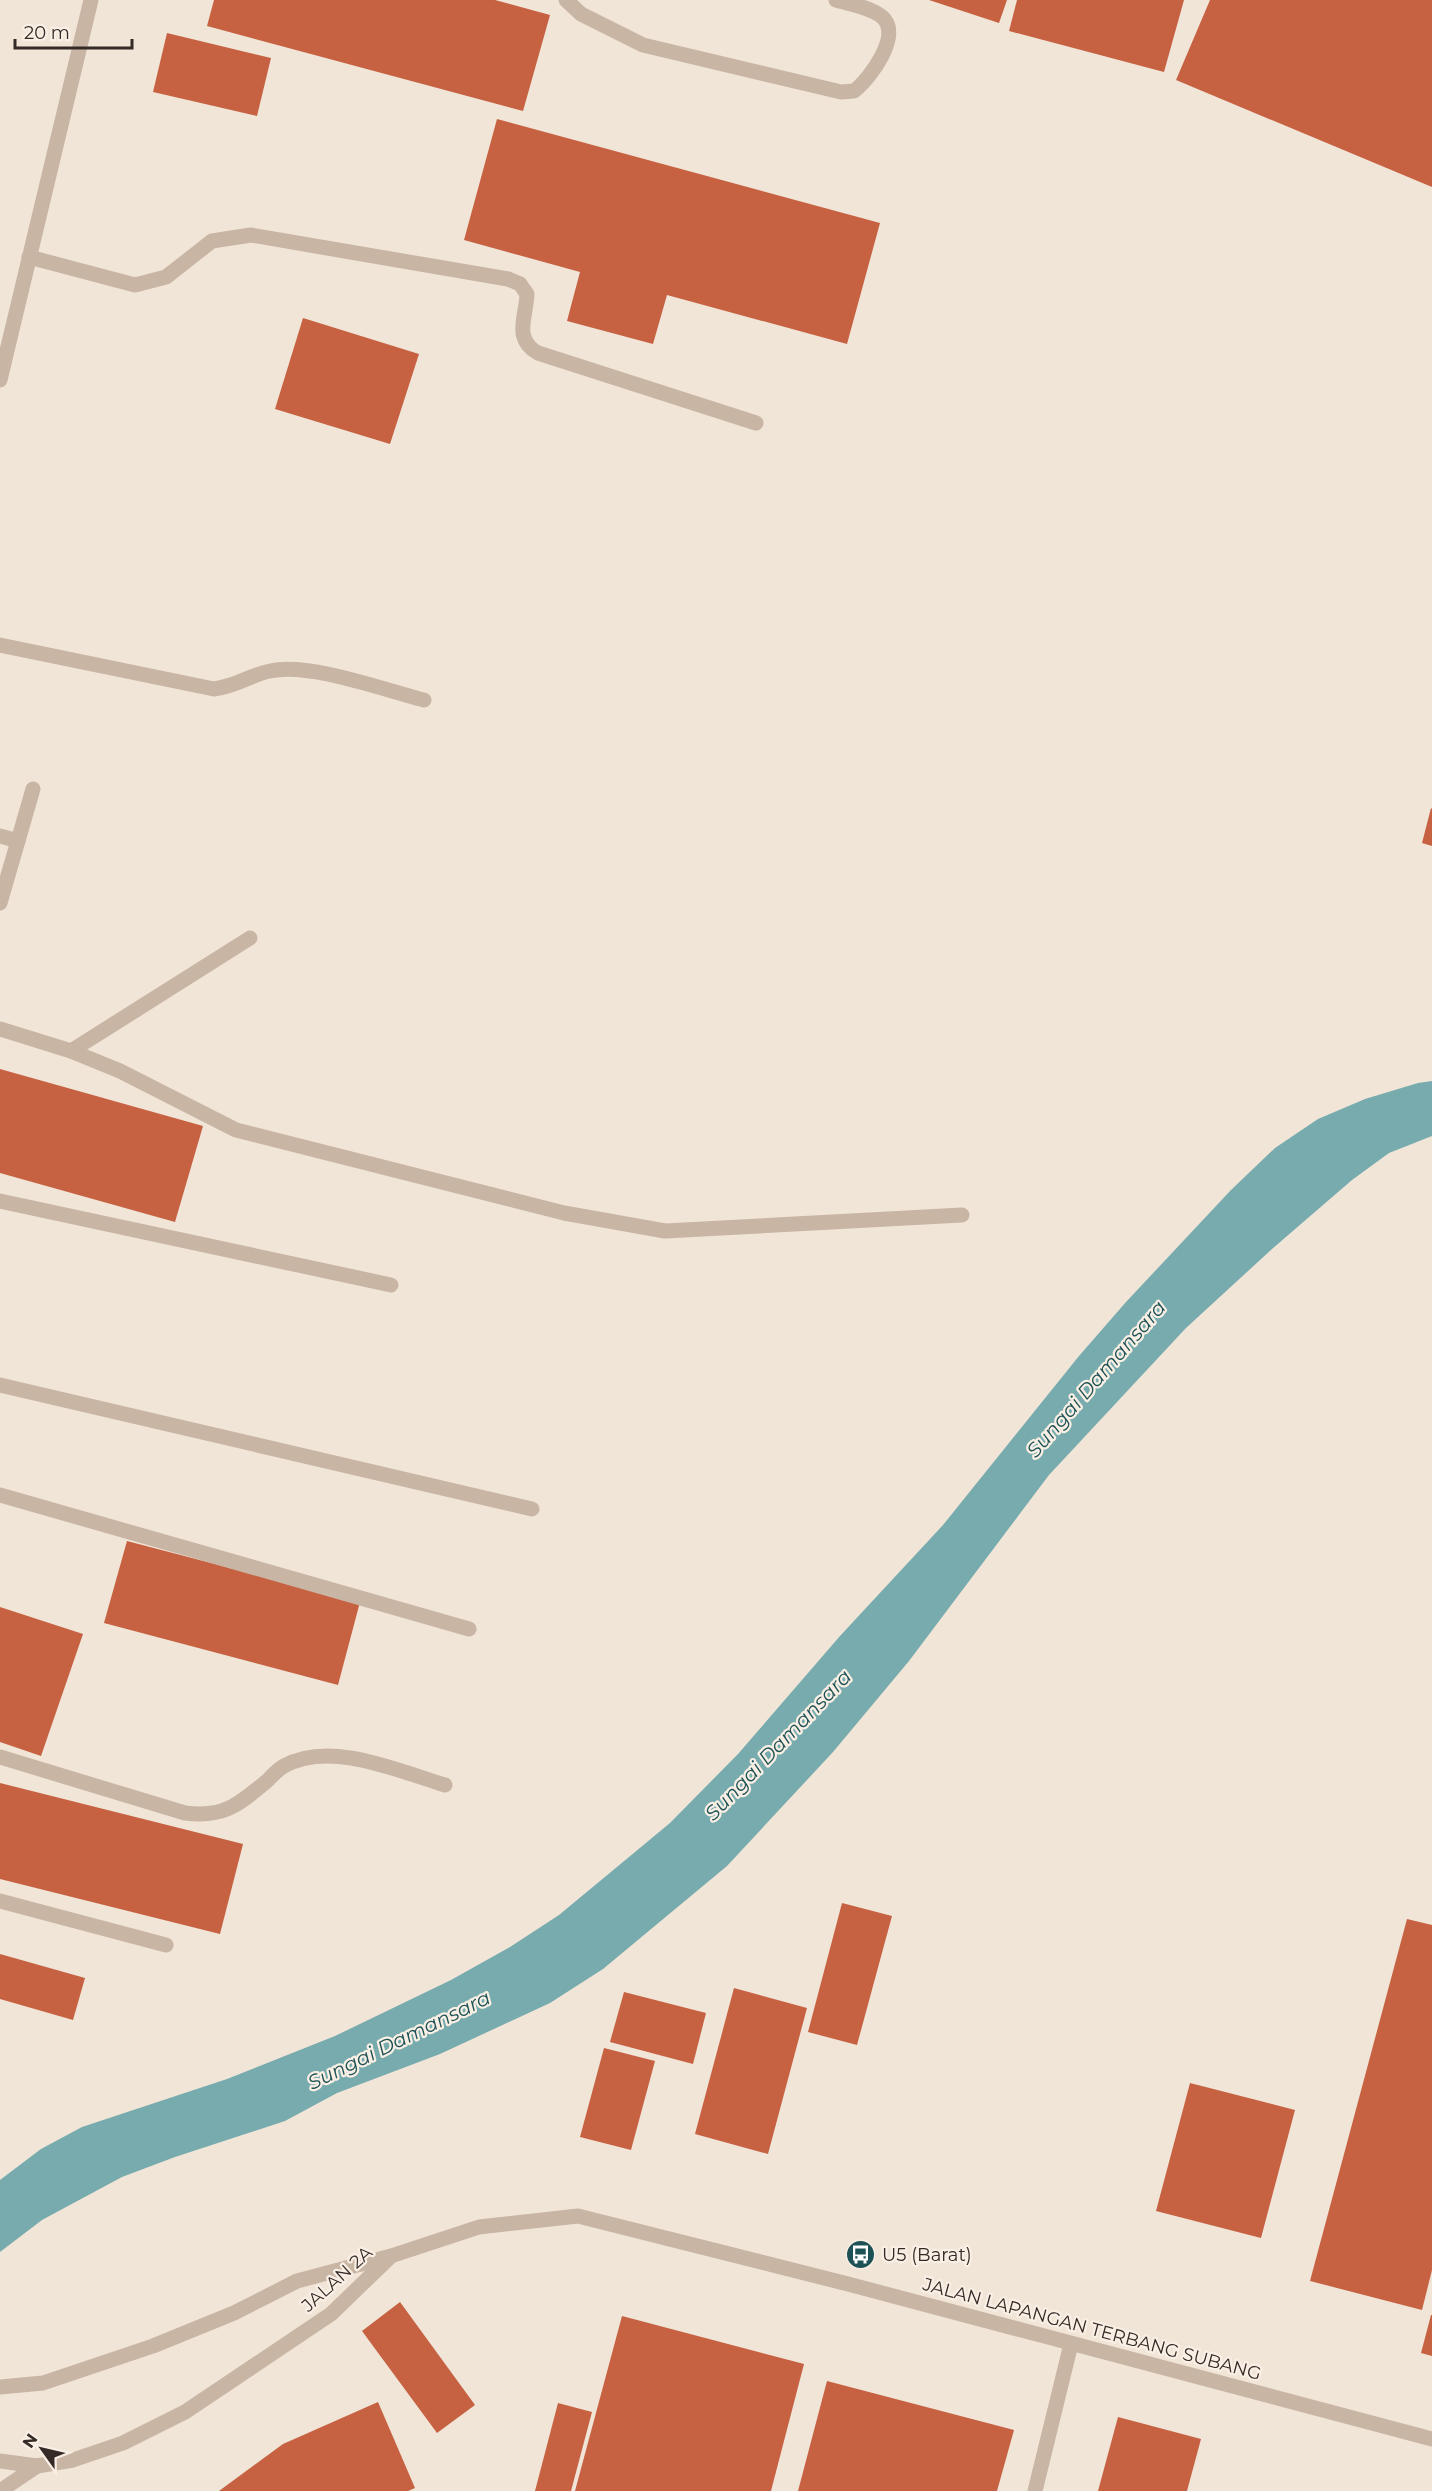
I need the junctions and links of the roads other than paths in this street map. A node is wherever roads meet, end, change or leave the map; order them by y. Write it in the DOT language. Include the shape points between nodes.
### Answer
graph roads {
  1 [pos="91,0"];
  2 [pos="566,0"];
  3 [pos="836,0"];
  4 [pos="29,257"];
  5 [pos="0,380"];
  6 [pos="756,423"];
  7 [pos="0,645"];
  8 [pos="424,700"];
  9 [pos="33,789"];
  10 [pos="0,836"];
  11 [pos="18,841"];
  12 [pos="0,903"];
  13 [pos="250,938"];
  14 [pos="0,1029"];
  15 [pos="71,1051"];
  16 [pos="0,1201"];
  17 [pos="962,1215"];
  18 [pos="392,1285"];
  19 [pos="0,1385"];
  20 [pos="0,1495"];
  21 [pos="532,1509"];
  22 [pos="469,1629"];
  23 [pos="0,1757"];
  24 [pos="445,1785"];
  25 [pos="0,1900"];
  26 [pos="166,1945"];
  27 [pos="392,2256"];
  28 [pos="1071,2344"];
  29 [pos="0,2386"];
  30 [pos="1432,2439"];
  31 [pos="0,2461"];
  32 [pos="37,2466"];
  33 [pos="0,2491"];
  34 [pos="1035,2491"];
  1 -- 4 [label="street"];
  2 -- 3 [label="street" via="581,14 644,45 841,92 854,91 876,68 889,35 888,24 882,16"];
  4 -- 5 [label="street"];
  4 -- 6 [label="street" via="135,285 166,277 213,241 251,235 508,279 520,284 527,294 522,337 528,348 538,354"];
  7 -- 8 [label="street" via="214,689 232,687 269,671 297,668"];
  9 -- 11 [label="street"];
  10 -- 11 [label="street"];
  11 -- 12 [label="street"];
  13 -- 15 [label="street"];
  14 -- 15 [label="street"];
  15 -- 17 [label="street" via="120,1071 236,1130 564,1213 665,1231"];
  16 -- 18 [label="street"];
  19 -- 21 [label="street"];
  20 -- 22 [label="street"];
  23 -- 24 [label="street" via="185,1813 207,1816 225,1812 285,1765 320,1756 353,1756"];
  25 -- 26 [label="street"];
  27 -- 28 [label="street, JALAN LAPANGAN TERBANG SUBANG" via="479,2227 578,2216"];
  27 -- 29 [label="street, JALAN 2A" via="297,2281 234,2313 153,2346 43,2383"];
  27 -- 32 [label="street, JALAN 2A" via="331,2314 185,2412 123,2443 73,2460"];
  28 -- 30 [label="street, JALAN LAPANGAN TERBANG SUBANG"];
  28 -- 34 [label="street"];
  31 -- 32 [label="street, JALAN 2A"];
  32 -- 33 [label="street"];
}
